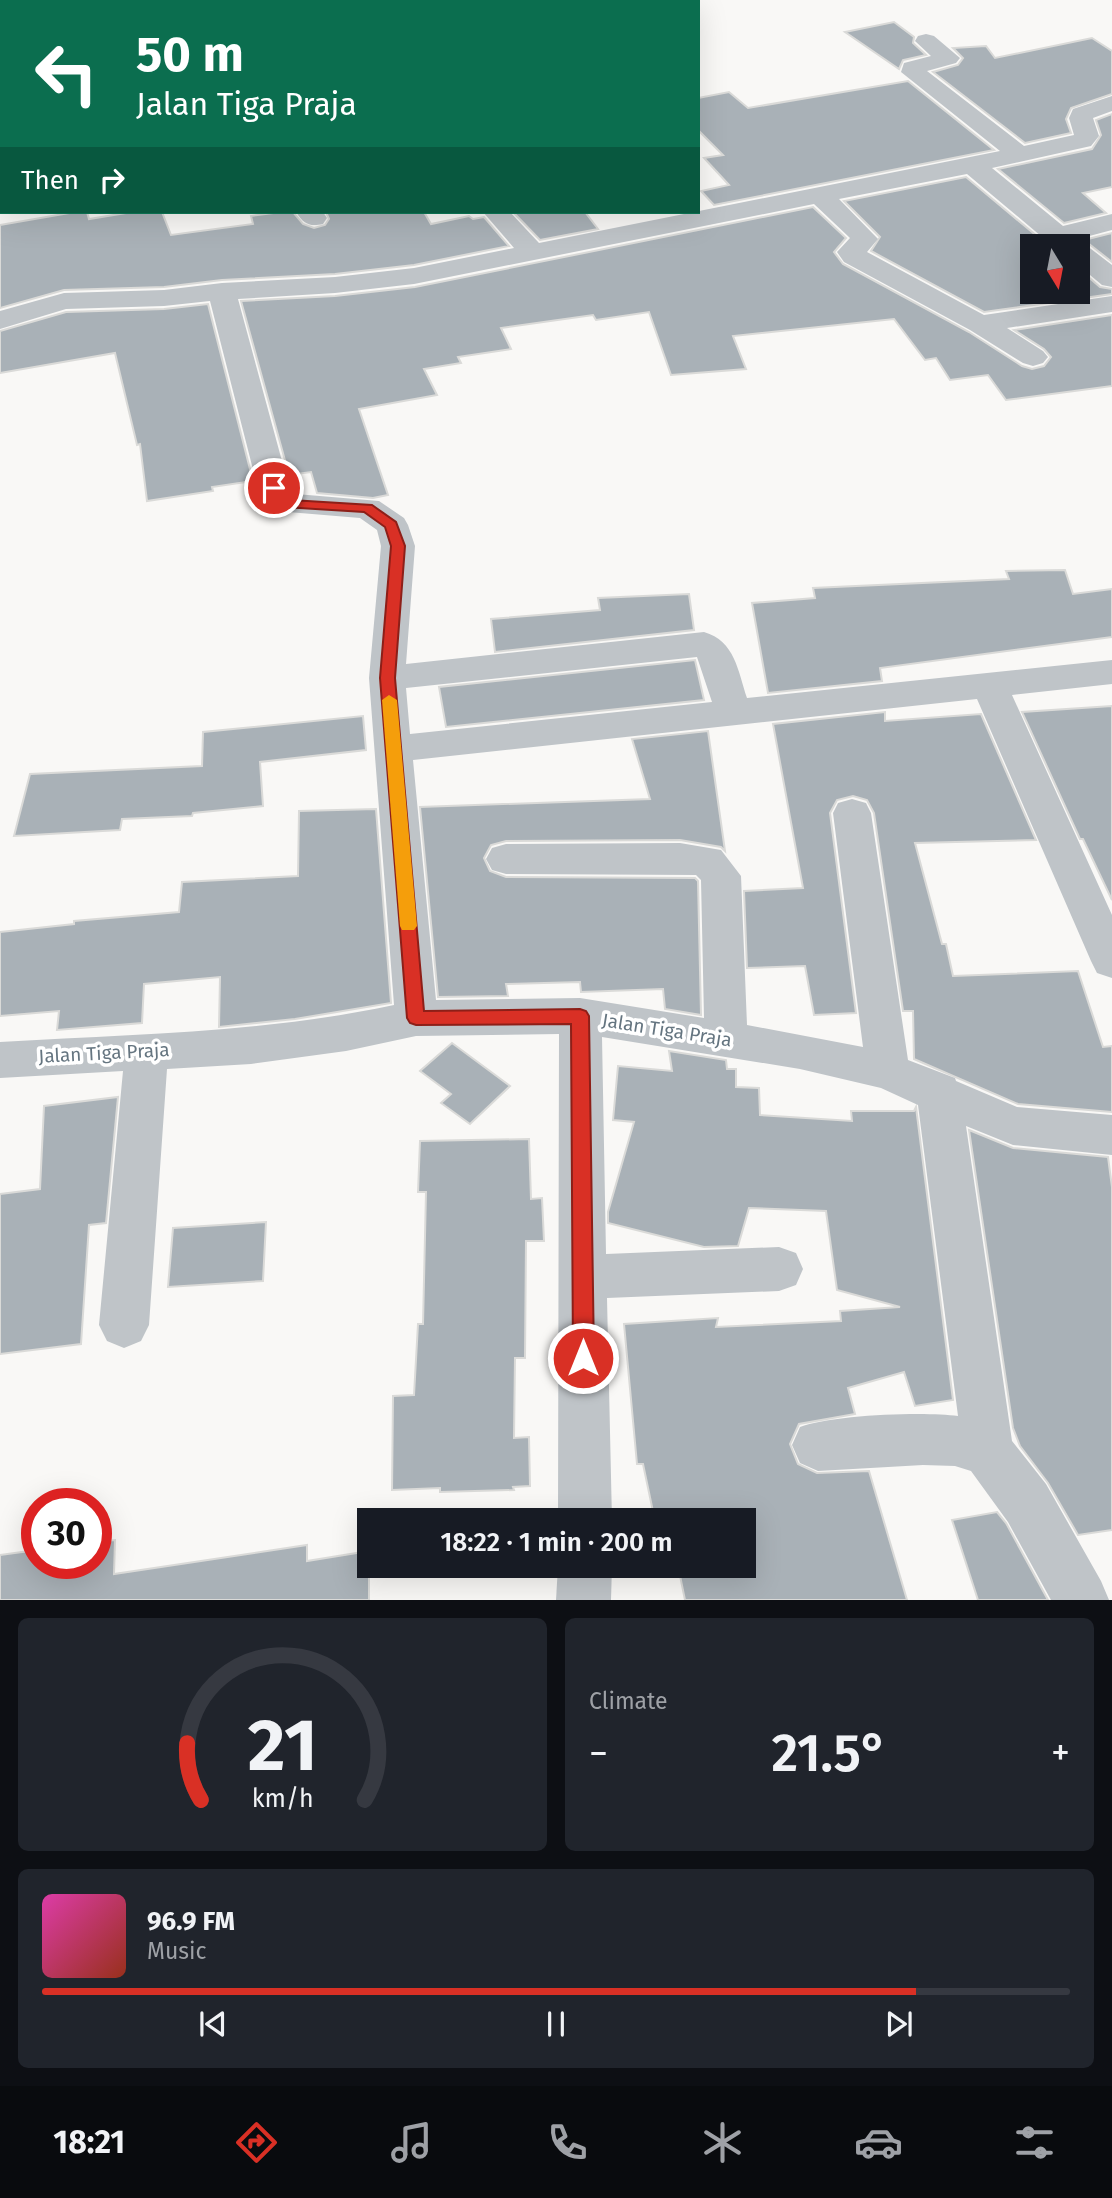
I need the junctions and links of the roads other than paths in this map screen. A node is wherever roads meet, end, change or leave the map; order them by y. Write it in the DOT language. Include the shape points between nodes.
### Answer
graph roads {
  1 [pos="926,41"];
  2 [pos="1112,103"];
  3 [pos="1086,128"];
  4 [pos="1112,141"];
  5 [pos="1020,155"];
  6 [pos="972,165"];
  7 [pos="819,195"];
  8 [pos="498,214"];
  9 [pos="1112,222"];
  10 [pos="1055,234"];
  11 [pos="1089,234"];
  12 [pos="533,252"];
  13 [pos="1090,262"];
  14 [pos="1112,279"];
  15 [pos="222,291"];
  16 [pos="1112,304"];
  17 [pos="0,320"];
  18 [pos="980,324"];
  19 [pos="1032,358"];
  20 [pos="1112,673"];
  21 [pos="387,678"];
  22 [pos="989,684"];
  23 [pos="733,711"];
  24 [pos="394,750"];
  25 [pos="852,813"];
  26 [pos="506,859"];
  27 [pos="1112,961"];
  28 [pos="580,1016"];
  29 [pos="416,1018"];
  30 [pos="726,1040"];
  31 [pos="148,1050"];
  32 [pos="0,1060"];
  33 [pos="888,1071"];
  34 [pos="939,1091"];
  35 [pos="1112,1135"];
  36 [pos="779,1269"];
  37 [pos="583,1277"];
  38 [pos="124,1325"];
  39 [pos="818,1445"];
  40 [pos="988,1451"];
  41 [pos="585,1508"];
  42 [pos="584,1578"];
  43 [pos="583,1600"];
  44 [pos="1082,1600"];
  1 -- 5 [label="street" via="948,58 912,68 913,72"];
  2 -- 3 [label="street" via="1082,114"];
  3 -- 4 [label="street"];
  3 -- 5 [label="street" via="1082,141"];
  5 -- 6 [label="street"];
  6 -- 7 [label="street"];
  6 -- 10 [label="street"];
  7 -- 12 [label="street"];
  7 -- 18 [label="street" via="865,239 853,248 854,256"];
  8 -- 12 [label="street"];
  9 -- 11 [label="street"];
  12 -- 15 [label="street" via="414,276"];
  13 -- 14 [label="street"];
  15 -- 17 [label="street" via="64,301"];
  15 -- 21 [label="street" via="274,488 288,504 368,508 392,525 398,546"];
  16 -- 18 [label="street"];
  18 -- 19 [label="street"];
  20 -- 22 [label="street"];
  21 -- 23 [label="street" via="704,644 714,652"];
  21 -- 24 [label="street"];
  22 -- 23 [label="street"];
  22 -- 27 [label="street"];
  23 -- 24 [label="street"];
  24 -- 29 [label="street"];
  25 -- 33 [label="street"];
  26 -- 30 [label="street" via="707,861 721,876"];
  28 -- 29 [label="street, Jalan Tiga Praja"];
  28 -- 30 [label="street, Jalan Tiga Praja"];
  28 -- 37 [label="street"];
  29 -- 31 [label="street, Jalan Tiga Praja" via="251,1046"];
  30 -- 33 [label="street, Jalan Tiga Praja"];
  31 -- 32 [label="street, Jalan Tiga Praja"];
  31 -- 38 [label="street"];
  33 -- 34 [label="street, Jalan Tiga Praja"];
  34 -- 35 [label="street, Jalan Tiga Praja" via="1013,1126"];
  34 -- 40 [label="street"];
  36 -- 37 [label="street"];
  37 -- 41 [label="street"];
  39 -- 40 [label="street" via="955,1441"];
  40 -- 44 [label="street" via="1027,1503"];
  42 -- 43 [label="street"];
}
